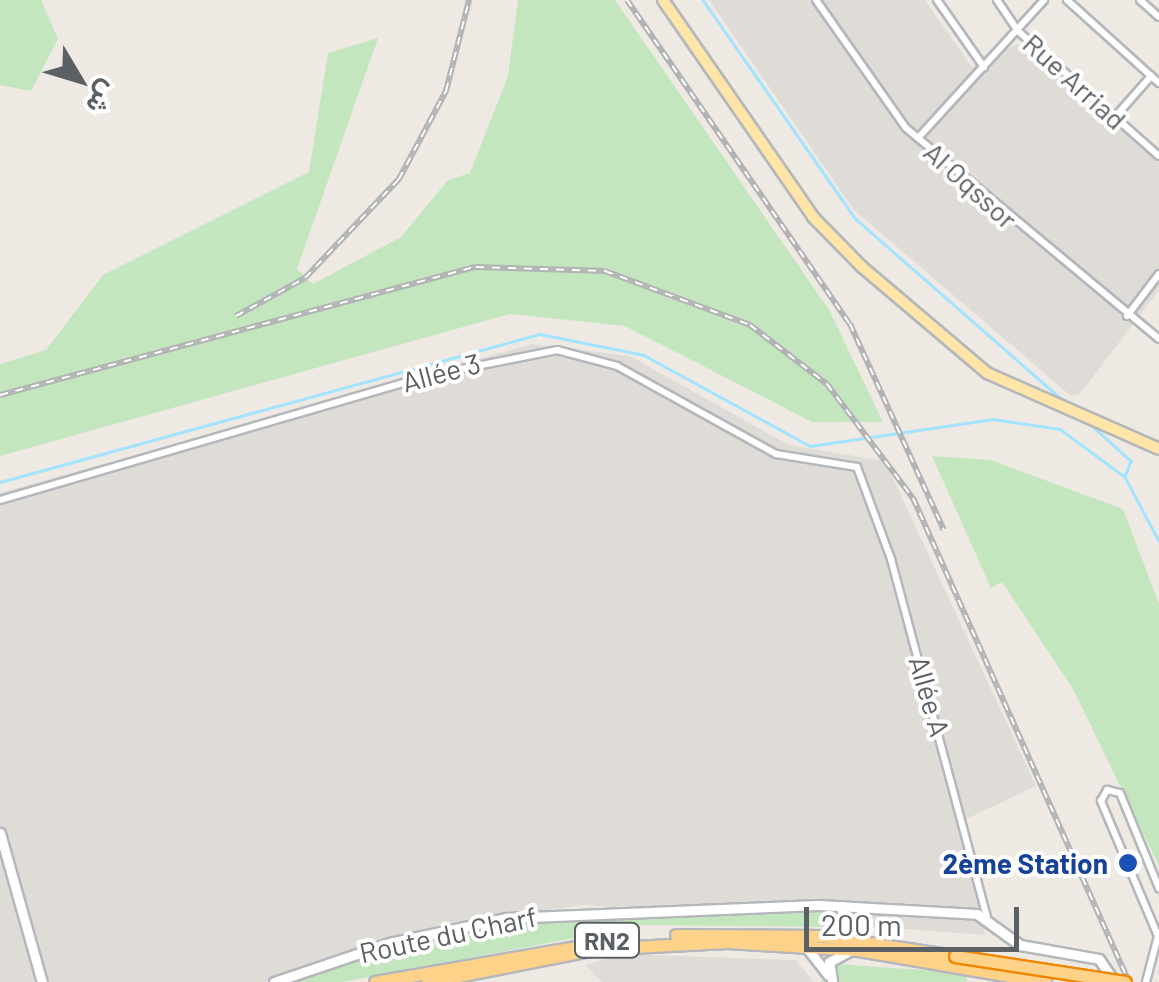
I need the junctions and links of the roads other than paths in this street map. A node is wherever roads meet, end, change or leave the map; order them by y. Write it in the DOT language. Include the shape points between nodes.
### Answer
graph roads {
  1 [pos="663,0"];
  2 [pos="816,0"];
  3 [pos="937,0"];
  4 [pos="996,0"];
  5 [pos="1044,0"];
  6 [pos="1066,0"];
  7 [pos="1140,0"];
  8 [pos="1159,17"];
  9 [pos="1018,31"];
  10 [pos="984,67"];
  11 [pos="1151,76"];
  12 [pos="1159,83"];
  13 [pos="1115,117"];
  14 [pos="918,138"];
  15 [pos="1159,156"];
  16 [pos="1159,274"];
  17 [pos="1127,316"];
  18 [pos="1159,339"];
  19 [pos="1159,449"];
  20 [pos="867,476"];
  21 [pos="0,500"];
  22 [pos="0,833"];
  23 [pos="1159,888"];
  24 [pos="842,906"];
  25 [pos="986,917"];
  26 [pos="1159,936"];
  27 [pos="842,938"];
  28 [pos="805,946"];
  29 [pos="858,950"];
  30 [pos="1159,959"];
  31 [pos="954,962"];
  32 [pos="1150,963"];
  33 [pos="466,978"];
  34 [pos="833,981"];
  35 [pos="42,982"];
  36 [pos="274,982"];
  37 [pos="375,982"];
  38 [pos="427,982"];
  39 [pos="1045,982"];
  40 [pos="1114,982"];
  41 [pos="1125,982"];
  42 [pos="1146,982"];
  1 -- 19 [label="main road" via="827,234 968,360 1018,389 1101,418"];
  2 -- 14 [label="street, Al Oqssor"];
  3 -- 10 [label="street"];
  4 -- 9 [label="street, Rue Arriad"];
  5 -- 9 [label="street"];
  6 -- 11 [label="street"];
  7 -- 8 [label="street"];
  9 -- 10 [label="street"];
  9 -- 13 [label="street, Rue Arriad"];
  10 -- 14 [label="street"];
  11 -- 12 [label="street"];
  11 -- 13 [label="street"];
  13 -- 15 [label="street, Rue Arriad"];
  14 -- 17 [label="street, Al Oqssor"];
  16 -- 17 [label="street"];
  17 -- 18 [label="street, Al Oqssor"];
  20 -- 21 [label="street, Allée 3" via="776,454 616,366 557,350 426,376"];
  20 -- 25 [label="street, Allée A"];
  22 -- 35 [label="street"];
  23 -- 26 [label="street" via="1120,794 1107,790 1101,801"];
  24 -- 25 [label="street, Route du Charf"];
  24 -- 27 [label="street"];
  24 -- 36 [label="street, Route du Charf" via="506,918 390,943"];
  25 -- 40 [label="street" via="1020,946 1099,958"];
  26 -- 32 [label="street"];
  27 -- 31 [label="highway, RN2"];
  27 -- 37 [label="highway, RN2" via="587,942"];
  28 -- 29 [label="highway, RN2"];
  28 -- 33 [label="highway, RN2" via="638,945"];
  28 -- 34 [label="street"];
  29 -- 31 [label="highway, RN2"];
  29 -- 34 [label="street" via="831,958"];
  30 -- 32 [label="street"];
  31 -- 39 [label="highway, RN2"];
  31 -- 41 [label="highway, RN2, bridge"];
  32 -- 42 [label="street"];
  33 -- 38 [label="highway, RN2"];
}
